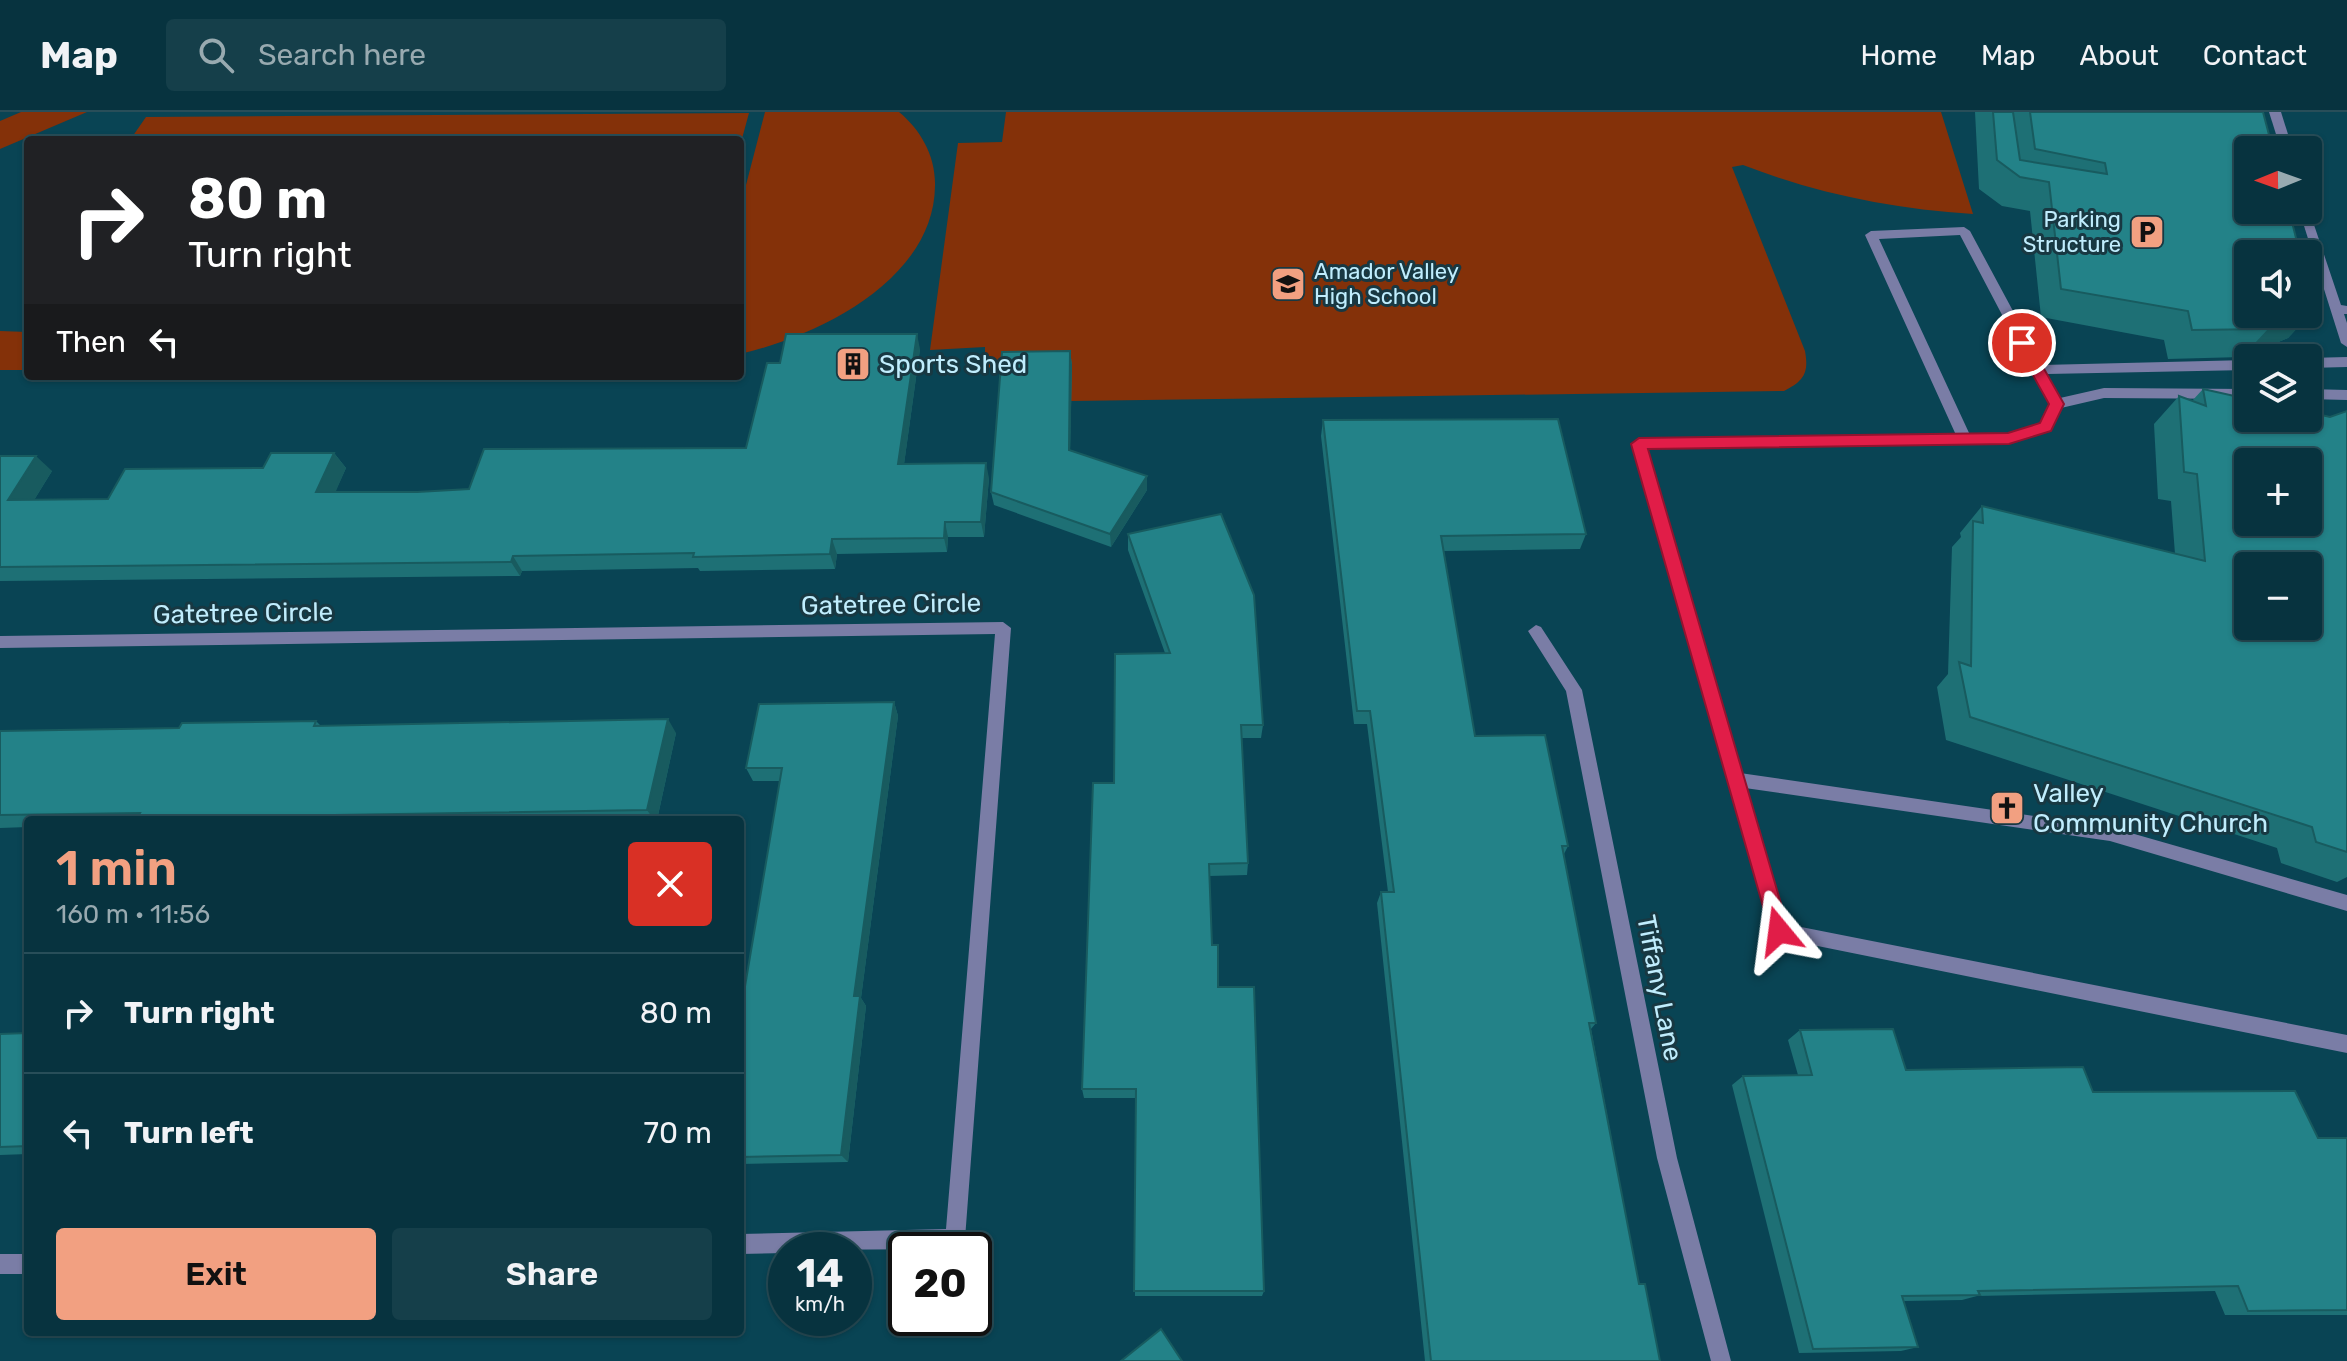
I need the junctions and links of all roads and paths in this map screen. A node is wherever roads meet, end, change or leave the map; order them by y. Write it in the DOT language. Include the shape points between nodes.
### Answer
graph roads {
  1 [pos="2275,112"];
  2 [pos="2283,136"];
  3 [pos="2310,224"];
  4 [pos="2342,309"];
  5 [pos="2347,343"];
  6 [pos="2347,362"];
  7 [pos="2322,363"];
  8 [pos="2234,365"];
  9 [pos="2037,370"];
  10 [pos="2234,394"];
  11 [pos="2322,394"];
  12 [pos="2347,395"];
  13 [pos="2056,404"];
  14 [pos="1965,439"];
  15 [pos="1536,631"];
  16 [pos="0,642"];
  17 [pos="1734,779"];
  18 [pos="2347,903"];
  19 [pos="2347,1044"];
  20 [pos="744,1244"];
  21 [pos="0,1264"];
  22 [pos="24,1264"];
  23 [pos="1721,1361"];
  1 -- 2 [label="street"];
  3 -- 4 [label="street"];
  4 -- 5 [label="street"];
  6 -- 7 [label="street"];
  8 -- 9 [label="street"];
  9 -- 13 [label="street"];
  9 -- 14 [label="street" via="1964,231 1871,235"];
  10 -- 13 [label="street" via="2104,393"];
  11 -- 12 [label="street"];
  13 -- 14 [label="street" via="2046,427 2009,439"];
  14 -- 17 [label="street" via="1639,444"];
  15 -- 23 [label="street, Tiffany Lane" via="1574,690 1667,1158"];
  16 -- 20 [label="street, Gatetree Circle" via="1003,628 955,1239"];
  17 -- 18 [label="street" via="2110,834"];
  17 -- 19 [label="street" via="1779,931"];
  21 -- 22 [label="street"];
}
